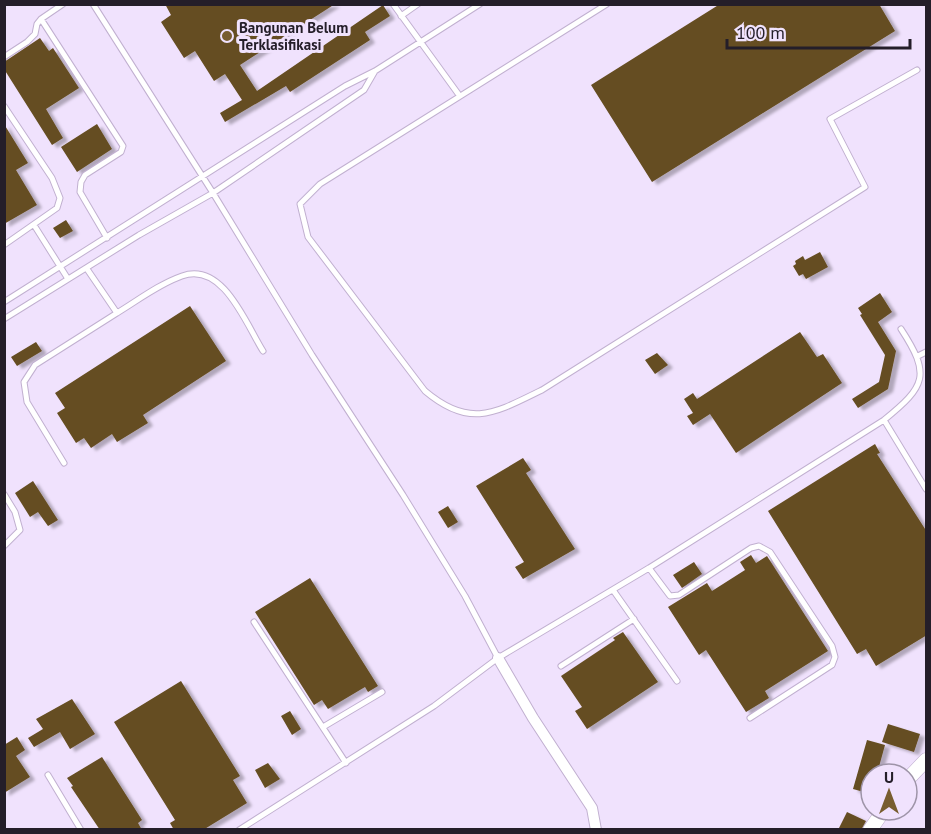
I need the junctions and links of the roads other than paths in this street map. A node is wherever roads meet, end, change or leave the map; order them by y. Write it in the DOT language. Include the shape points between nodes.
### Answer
graph roads {
  1 [pos="63,4"];
  2 [pos="93,4"];
  3 [pos="393,4"];
  4 [pos="418,4"];
  5 [pos="480,4"];
  6 [pos="607,4"];
  7 [pos="400,16"];
  8 [pos="41,19"];
  9 [pos="420,42"];
  10 [pos="4,57"];
  11 [pos="917,70"];
  12 [pos="375,71"];
  13 [pos="459,95"];
  14 [pos="4,106"];
  15 [pos="202,176"];
  16 [pos="213,193"];
  17 [pos="34,225"];
  18 [pos="107,238"];
  19 [pos="4,245"];
  20 [pos="60,268"];
  21 [pos="87,269"];
  22 [pos="68,279"];
  23 [pos="4,302"];
  24 [pos="117,313"];
  25 [pos="4,319"];
  26 [pos="901,329"];
  27 [pos="263,351"];
  28 [pos="927,352"];
  29 [pos="918,356"];
  30 [pos="884,420"];
  31 [pos="64,463"];
  32 [pos="927,489"];
  33 [pos="4,494"];
  34 [pos="4,546"];
  35 [pos="649,568"];
  36 [pos="613,590"];
  37 [pos="634,619"];
  38 [pos="254,622"];
  39 [pos="498,658"];
  40 [pos="561,666"];
  41 [pos="676,681"];
  42 [pos="382,692"];
  43 [pos="750,718"];
  44 [pos="323,727"];
  45 [pos="346,763"];
  46 [pos="48,775"];
  47 [pos="81,830"];
  48 [pos="239,830"];
  49 [pos="596,830"];
  1 -- 8 [label="lane"];
  2 -- 15 [label="lane"];
  3 -- 7 [label="lane"];
  4 -- 7 [label="lane"];
  5 -- 9 [label="lane"];
  6 -- 13 [label="lane"];
  7 -- 9 [label="lane"];
  8 -- 10 [label="lane" via="35,34"];
  8 -- 18 [label="lane" via="123,146 122,152 85,175 81,182 80,192"];
  9 -- 12 [label="lane"];
  9 -- 13 [label="lane"];
  11 -- 13 [label="lane" via="830,118 865,187 542,390 498,410 470,415 446,409 425,391 308,237 300,204 320,184"];
  12 -- 15 [label="lane"];
  12 -- 16 [label="lane" via="364,90"];
  14 -- 17 [label="lane" via="52,178 60,198 57,208"];
  15 -- 16 [label="lane"];
  15 -- 18 [label="lane"];
  16 -- 21 [label="lane"];
  16 -- 39 [label="lane" via="465,596"];
  17 -- 19 [label="lane"];
  17 -- 20 [label="lane"];
  18 -- 20 [label="lane"];
  20 -- 22 [label="lane"];
  20 -- 23 [label="lane"];
  21 -- 22 [label="lane"];
  21 -- 24 [label="lane"];
  22 -- 25 [label="lane"];
  24 -- 27 [label="lane" via="182,276 211,277 224,287"];
  24 -- 31 [label="lane" via="35,365 24,382 27,402"];
  26 -- 29 [label="lane"];
  28 -- 29 [label="lane"];
  29 -- 30 [label="lane" via="922,367 914,389 905,403"];
  30 -- 32 [label="lane"];
  30 -- 35 [label="lane"];
  33 -- 34 [label="lane" via="20,530"];
  35 -- 36 [label="lane"];
  35 -- 43 [label="lane" via="670,596 679,595 751,548 759,546 770,552 832,646 835,657 832,665"];
  36 -- 37 [label="lane"];
  36 -- 39 [label="lane"];
  37 -- 40 [label="lane"];
  37 -- 41 [label="lane"];
  38 -- 44 [label="lane"];
  39 -- 45 [label="lane" via="434,706"];
  39 -- 49 [label="street" via="592,808"];
  42 -- 44 [label="lane"];
  44 -- 45 [label="lane"];
  45 -- 48 [label="lane"];
  46 -- 47 [label="lane"];
}
